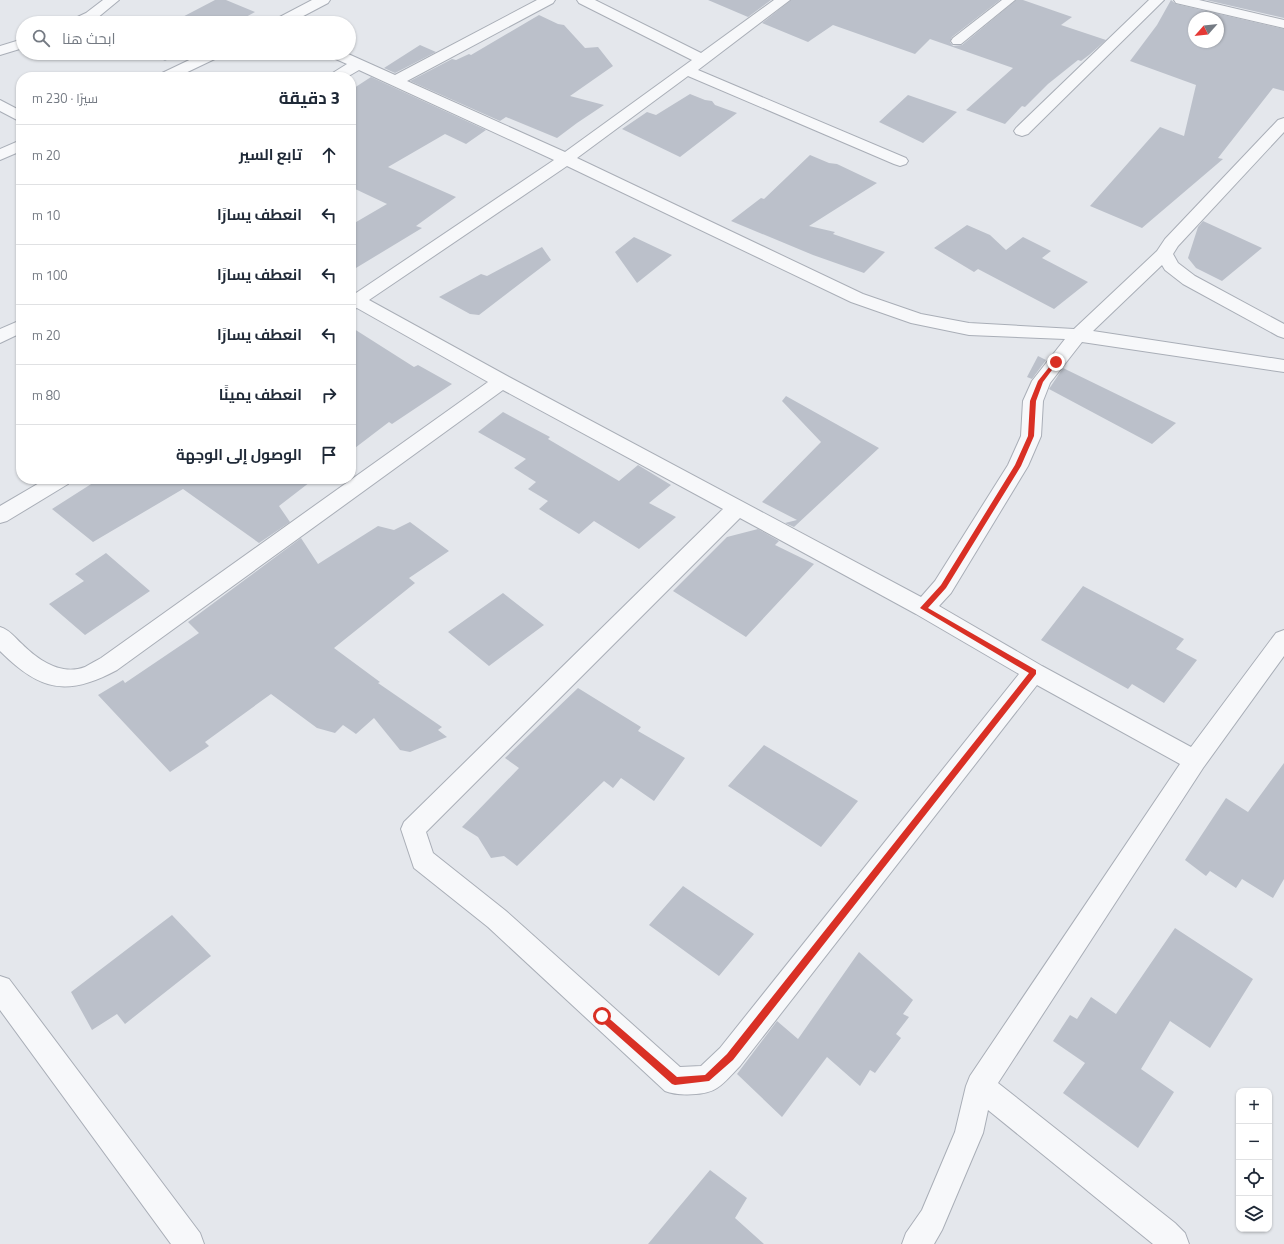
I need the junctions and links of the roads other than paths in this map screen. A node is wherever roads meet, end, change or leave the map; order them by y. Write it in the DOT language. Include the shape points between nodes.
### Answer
graph roads {
  1 [pos="112,0"];
  2 [pos="323,0"];
  3 [pos="548,0"];
  4 [pos="584,0"];
  5 [pos="783,0"];
  6 [pos="1009,0"];
  7 [pos="1157,0"];
  8 [pos="1181,0"];
  9 [pos="91,16"];
  10 [pos="292,16"];
  11 [pos="1284,24"];
  12 [pos="956,41"];
  13 [pos="16,46"];
  14 [pos="0,52"];
  15 [pos="702,58"];
  16 [pos="201,60"];
  17 [pos="349,60"];
  18 [pos="358,64"];
  19 [pos="686,70"];
  20 [pos="176,72"];
  21 [pos="344,72"];
  22 [pos="395,81"];
  23 [pos="0,105"];
  24 [pos="16,114"];
  25 [pos="1284,123"];
  26 [pos="1022,131"];
  27 [pos="1266,144"];
  28 [pos="16,147"];
  29 [pos="1284,149"];
  30 [pos="0,155"];
  31 [pos="566,159"];
  32 [pos="900,161"];
  33 [pos="1164,254"];
  34 [pos="356,298"];
  35 [pos="356,302"];
  36 [pos="16,329"];
  37 [pos="1284,332"];
  38 [pos="1078,335"];
  39 [pos="0,337"];
  40 [pos="1284,366"];
  41 [pos="502,381"];
  42 [pos="53,484"];
  43 [pos="738,507"];
  44 [pos="0,516"];
  45 [pos="924,608"];
  46 [pos="0,636"];
  47 [pos="1284,639"];
  48 [pos="1034,672"];
  49 [pos="1195,761"];
  50 [pos="0,988"];
  51 [pos="980,1086"];
  52 [pos="189,1244"];
  53 [pos="917,1244"];
  54 [pos="1174,1244"];
  1 -- 9 [label="street"];
  2 -- 10 [label="street"];
  3 -- 22 [label="street"];
  4 -- 15 [label="street"];
  5 -- 15 [label="street"];
  6 -- 12 [label="lane"];
  7 -- 26 [label="street"];
  8 -- 11 [label="street"];
  13 -- 14 [label="street"];
  15 -- 19 [label="street"];
  16 -- 20 [label="street"];
  17 -- 18 [label="street"];
  18 -- 21 [label="street"];
  18 -- 22 [label="street"];
  19 -- 31 [label="street"];
  19 -- 32 [label="street"];
  22 -- 31 [label="street"];
  23 -- 24 [label="street"];
  25 -- 27 [label="street"];
  27 -- 29 [label="street"];
  27 -- 33 [label="street" via="1171,243"];
  28 -- 30 [label="street"];
  31 -- 34 [label="street"];
  31 -- 38 [label="street" via="857,298 917,319 969,329"];
  33 -- 37 [label="street" via="1172,266 1189,280"];
  33 -- 38 [label="street"];
  35 -- 41 [label="street"];
  36 -- 39 [label="street"];
  38 -- 40 [label="street"];
  38 -- 45 [label="street" via="1041,381 1033,401 1031,436 1018,466 944,587"];
  41 -- 43 [label="street"];
  41 -- 46 [label="street" via="109,664 84,676 65,680 43,673"];
  42 -- 44 [label="street"];
  43 -- 45 [label="street"];
  43 -- 48 [label="street" via="413,829 423,860 497,919 675,1081 706,1079 730,1057"];
  45 -- 48 [label="street"];
  47 -- 49 [label="street"];
  48 -- 49 [label="street"];
  49 -- 51 [label="street"];
  50 -- 52 [label="street"];
  51 -- 53 [label="street" via="969,1133 932,1220"];
  51 -- 54 [label="street"];
}
